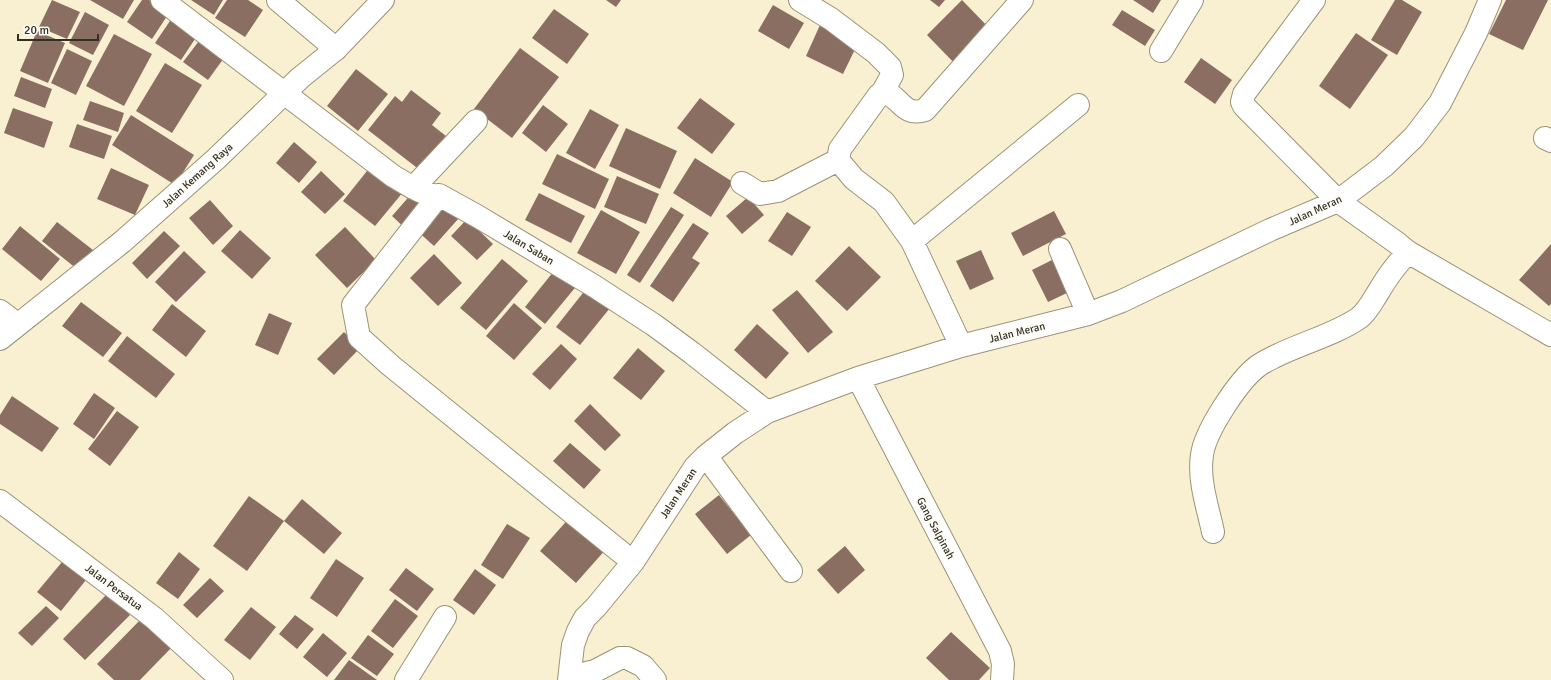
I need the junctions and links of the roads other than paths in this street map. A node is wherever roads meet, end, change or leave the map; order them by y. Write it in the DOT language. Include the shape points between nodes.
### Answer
graph roads {
  1 [pos="162,0"];
  2 [pos="278,0"];
  3 [pos="383,0"];
  4 [pos="800,0"];
  5 [pos="1022,0"];
  6 [pos="1192,0"];
  7 [pos="1314,0"];
  8 [pos="1490,0"];
  9 [pos="336,49"];
  10 [pos="1161,51"];
  11 [pos="285,93"];
  12 [pos="882,93"];
  13 [pos="1078,105"];
  14 [pos="476,121"];
  15 [pos="838,160"];
  16 [pos="742,183"];
  17 [pos="413,188"];
  18 [pos="439,195"];
  19 [pos="1338,201"];
  20 [pos="912,242"];
  21 [pos="1060,249"];
  22 [pos="1408,252"];
  23 [pos="1088,314"];
  24 [pos="8,318"];
  25 [pos="1551,335"];
  26 [pos="0,339"];
  27 [pos="961,346"];
  28 [pos="858,378"];
  29 [pos="767,412"];
  30 [pos="706,456"];
  31 [pos="0,501"];
  32 [pos="1213,532"];
  33 [pos="633,562"];
  34 [pos="791,571"];
  35 [pos="445,617"];
  36 [pos="569,678"];
  37 [pos="222,680"];
  38 [pos="406,680"];
  39 [pos="655,680"];
  40 [pos="1002,680"];
  1 -- 11 [label="street, Jalan Saban"];
  2 -- 9 [label="street"];
  3 -- 9 [label="street, Jalan Kemang Raya"];
  4 -- 12 [label="street" via="831,19 876,53 890,67 892,75"];
  5 -- 12 [label="street" via="925,110 912,112 889,94"];
  6 -- 10 [label="street"];
  7 -- 19 [label="street" via="1244,94 1242,102"];
  8 -- 19 [label="street, Jalan Meran" via="1440,103 1414,137 1384,166"];
  9 -- 11 [label="street, Jalan Kemang Raya"];
  11 -- 17 [label="street, Jalan Saban" via="393,176"];
  11 -- 24 [label="street, Jalan Kemang Raya" via="216,159 122,242"];
  12 -- 15 [label="street" via="840,149"];
  13 -- 20 [label="street"];
  14 -- 17 [label="street"];
  15 -- 16 [label="street" via="778,191 760,194"];
  15 -- 20 [label="street" via="854,179 884,202"];
  17 -- 18 [label="street, Jalan Saban" via="434,196"];
  18 -- 29 [label="street, Jalan Saban" via="580,277 654,324"];
  18 -- 33 [label="street" via="354,305 359,337"];
  19 -- 22 [label="street"];
  19 -- 23 [label="street, Jalan Meran" via="1270,230 1122,301"];
  20 -- 27 [label="street"];
  21 -- 23 [label="street"];
  22 -- 25 [label="street"];
  22 -- 32 [label="street" via="1360,317 1258,366 1245,378 1215,420 1202,454 1201,473"];
  23 -- 27 [label="street, Jalan Meran"];
  24 -- 26 [label="street, Jalan Kemang Raya"];
  27 -- 28 [label="street, Jalan Meran"];
  28 -- 29 [label="street, Jalan Meran"];
  28 -- 40 [label="street, Gang Salpinah" via="1000,651 1003,664"];
  29 -- 30 [label="street, Jalan Meran"];
  30 -- 33 [label="street, Jalan Meran" via="695,467"];
  30 -- 34 [label="street"];
  31 -- 37 [label="street, Jalan Persatua" via="154,618"];
  33 -- 36 [label="street, Jalan Meran" via="585,618 573,645"];
  35 -- 38 [label="street"];
  36 -- 39 [label="street" via="595,671 620,658 627,658 642,666"];
}
